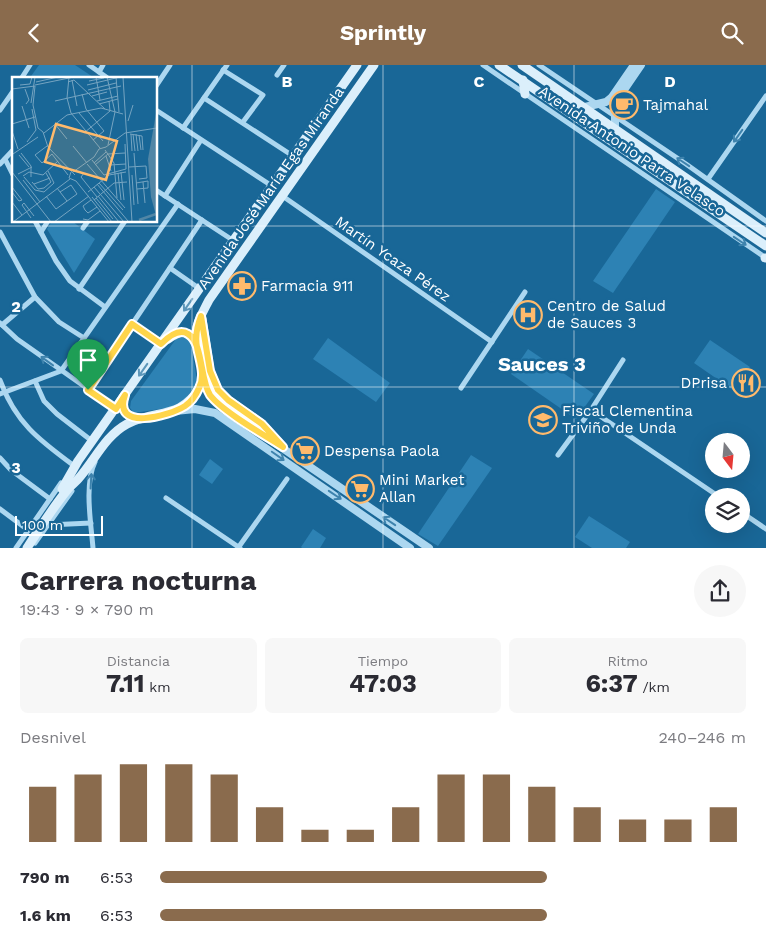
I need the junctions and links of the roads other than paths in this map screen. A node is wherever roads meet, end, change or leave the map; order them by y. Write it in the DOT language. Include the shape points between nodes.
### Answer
graph roads {
  1 [pos="30,65"];
  2 [pos="89,65"];
  3 [pos="103,65"];
  4 [pos="170,65"];
  5 [pos="227,65"];
  6 [pos="284,65"];
  7 [pos="357,65"];
  8 [pos="374,65"];
  9 [pos="483,65"];
  10 [pos="499,65"];
  11 [pos="522,65"];
  12 [pos="539,65"];
  13 [pos="634,65"];
  14 [pos="641,65"];
  15 [pos="223,70"];
  16 [pos="99,72"];
  17 [pos="277,75"];
  18 [pos="22,77"];
  19 [pos="106,77"];
  20 [pos="523,81"];
  21 [pos="158,82"];
  22 [pos="525,94"];
  23 [pos="12,95"];
  24 [pos="766,96"];
  25 [pos="204,97"];
  26 [pos="598,104"];
  27 [pos="585,107"];
  28 [pos="1,108"];
  29 [pos="158,111"];
  30 [pos="614,116"];
  31 [pos="243,123"];
  32 [pos="183,128"];
  33 [pos="615,128"];
  34 [pos="201,140"];
  35 [pos="12,151"];
  36 [pos="293,156"];
  37 [pos="5,159"];
  38 [pos="0,164"];
  39 [pos="12,173"];
  40 [pos="708,179"];
  41 [pos="272,186"];
  42 [pos="158,191"];
  43 [pos="281,195"];
  44 [pos="165,196"];
  45 [pos="178,204"];
  46 [pos="202,220"];
  47 [pos="766,221"];
  48 [pos="36,223"];
  49 [pos="47,223"];
  50 [pos="87,223"];
  51 [pos="124,223"];
  52 [pos="83,228"];
  53 [pos="0,232"];
  54 [pos="40,232"];
  55 [pos="766,233"];
  56 [pos="234,241"];
  57 [pos="3,245"];
  58 [pos="766,246"];
  59 [pos="766,258"];
  60 [pos="170,268"];
  61 [pos="79,289"];
  62 [pos="200,289"];
  63 [pos="525,292"];
  64 [pos="35,297"];
  65 [pos="105,307"];
  66 [pos="201,316"];
  67 [pos="1,324"];
  68 [pos="132,324"];
  69 [pos="84,337"];
  70 [pos="492,342"];
  71 [pos="162,343"];
  72 [pos="197,345"];
  73 [pos="624,360"];
  74 [pos="202,370"];
  75 [pos="60,371"];
  76 [pos="0,381"];
  77 [pos="35,381"];
  78 [pos="461,388"];
  79 [pos="88,390"];
  80 [pos="2,393"];
  81 [pos="125,395"];
  82 [pos="116,409"];
  83 [pos="591,410"];
  84 [pos="173,412"];
  85 [pos="140,419"];
  86 [pos="93,441"];
  87 [pos="106,442"];
  88 [pos="283,447"];
  89 [pos="558,455"];
  90 [pos="0,458"];
  91 [pos="76,463"];
  92 [pos="79,479"];
  93 [pos="286,479"];
  94 [pos="706,488"];
  95 [pos="166,498"];
  96 [pos="50,499"];
  97 [pos="0,509"];
  98 [pos="750,518"];
  99 [pos="91,523"];
  100 [pos="48,525"];
  101 [pos="766,529"];
  102 [pos="28,530"];
  103 [pos="405,532"];
  104 [pos="413,537"];
  105 [pos="399,540"];
  106 [pos="27,546"];
  107 [pos="394,547"];
  108 [pos="407,547"];
  109 [pos="16,548"];
  110 [pos="93,548"];
  111 [pos="238,548"];
  112 [pos="429,548"];
  1 -- 18 [label="street"];
  2 -- 16 [label="street"];
  3 -- 16 [label="street"];
  4 -- 21 [label="street"];
  5 -- 15 [label="street"];
  6 -- 17 [label="street"];
  7 -- 36 [label="main road, Avenida José María Egas Miranda"];
  8 -- 43 [label="main road, Avenida José María Egas Miranda"];
  9 -- 22 [label="street, Avenida Antonio Parra Velasco"];
  10 -- 20 [label="main road, Avenida Antonio Parra Velasco"];
  11 -- 27 [label="main road, Avenida Antonio Parra Velasco"];
  12 -- 26 [label="street, Avenida Antonio Parra Velasco"];
  13 -- 26 [label="street" via="612,97"];
  14 -- 30 [label="street" via="615,103"];
  15 -- 25 [label="street"];
  15 -- 31 [label="street" via="263,95"];
  16 -- 19 [label="street"];
  20 -- 22 [label="main road"];
  20 -- 58 [label="main road, Avenida Antonio Parra Velasco"];
  22 -- 59 [label="street, Avenida Antonio Parra Velasco, one-way"];
  23 -- 28 [label="street"];
  24 -- 40 [label="street, one-way"];
  25 -- 31 [label="street"];
  25 -- 32 [label="street"];
  26 -- 27 [label="street"];
  26 -- 30 [label="street, Avenida Antonio Parra Velasco"];
  27 -- 33 [label="main road, Avenida Antonio Parra Velasco"];
  29 -- 32 [label="street"];
  30 -- 33 [label="street"];
  40 -- 30 [label="street, Avenida Antonio Parra Velasco, one-way"];
  31 -- 36 [label="street"];
  32 -- 34 [label="street"];
  33 -- 55 [label="main road, Avenida Antonio Parra Velasco"];
  34 -- 41 [label="street"];
  34 -- 44 [label="street"];
  35 -- 37 [label="street"];
  36 -- 41 [label="main road, Avenida José María Egas Miranda"];
  37 -- 38 [label="street"];
  37 -- 39 [label="street"];
  40 -- 47 [label="street, Avenida Antonio Parra Velasco"];
  41 -- 56 [label="main road, Avenida José María Egas Miranda"];
  42 -- 44 [label="street"];
  43 -- 66 [label="main road, Avenida José María Egas Miranda"];
  43 -- 70 [label="street, Martín Ycaza Pérez"];
  44 -- 45 [label="street"];
  45 -- 46 [label="street"];
  45 -- 65 [label="street"];
  46 -- 56 [label="street"];
  46 -- 60 [label="street"];
  48 -- 54 [label="street"];
  49 -- 54 [label="street"];
  50 -- 52 [label="street"];
  51 -- 61 [label="street"];
  53 -- 57 [label="street"];
  54 -- 61 [label="street" via="56,261"];
  56 -- 62 [label="main road, Avenida José María Egas Miranda"];
  57 -- 64 [label="street"];
  60 -- 62 [label="street"];
  60 -- 68 [label="street"];
  61 -- 65 [label="street"];
  62 -- 71 [label="main road, Avenida José María Egas Miranda, one-way"];
  63 -- 70 [label="street"];
  64 -- 67 [label="street"];
  64 -- 69 [label="street" via="60,322"];
  65 -- 69 [label="street"];
  66 -- 72 [label="main road, Avenida José María Egas Miranda" via="196,332"];
  66 -- 88 [label="main road" via="210,371 218,390 262,424"];
  75 -- 67 [label="street, one-way"];
  68 -- 71 [label="street"];
  68 -- 79 [label="street"];
  69 -- 75 [label="street"];
  70 -- 78 [label="street"];
  71 -- 72 [label="main road" via="182,332 191,335"];
  71 -- 81 [label="main road, Avenida José María Egas Miranda, one-way"];
  72 -- 74 [label="main road, Avenida José María Egas Miranda"];
  73 -- 83 [label="street"];
  74 -- 84 [label="main road, Avenida José María Egas Miranda" via="200,386 191,401"];
  74 -- 88 [label="street" via="207,389 214,399"];
  75 -- 77 [label="street"];
  75 -- 79 [label="street"];
  76 -- 80 [label="street"];
  77 -- 80 [label="street"];
  77 -- 86 [label="street" via="44,401"];
  79 -- 82 [label="street"];
  80 -- 91 [label="street" via="22,423 36,437"];
  81 -- 82 [label="main road, Avenida José María Egas Miranda"];
  81 -- 85 [label="main road" via="123,405 126,414"];
  82 -- 86 [label="main road, Avenida José María Egas Miranda"];
  83 -- 89 [label="street"];
  83 -- 94 [label="street"];
  84 -- 85 [label="main road, Avenida José María Egas Miranda"];
  84 -- 105 [label="street, one-way" via="196,409 216,413"];
  85 -- 87 [label="main road, Avenida José María Egas Miranda" via="125,425"];
  86 -- 91 [label="main road, Avenida José María Egas Miranda"];
  87 -- 92 [label="main road, Avenida José María Egas Miranda"];
  99 -- 87 [label="street, one-way" via="91,470"];
  103 -- 88 [label="street, one-way"];
  90 -- 96 [label="street"];
  91 -- 96 [label="street"];
  91 -- 106 [label="main road, Avenida José María Egas Miranda"];
  92 -- 100 [label="street"];
  92 -- 106 [label="main road, Avenida José María Egas Miranda" via="68,488"];
  93 -- 111 [label="street"];
  95 -- 111 [label="street"];
  96 -- 102 [label="street"];
  97 -- 102 [label="street"];
  98 -- 101 [label="street"];
  99 -- 100 [label="street"];
  99 -- 110 [label="street"];
  100 -- 106 [label="street"];
  102 -- 109 [label="street"];
  103 -- 104 [label="street"];
  103 -- 105 [label="street"];
  104 -- 108 [label="street"];
  104 -- 112 [label="street"];
  105 -- 107 [label="street"];
  105 -- 108 [label="street"];
}
